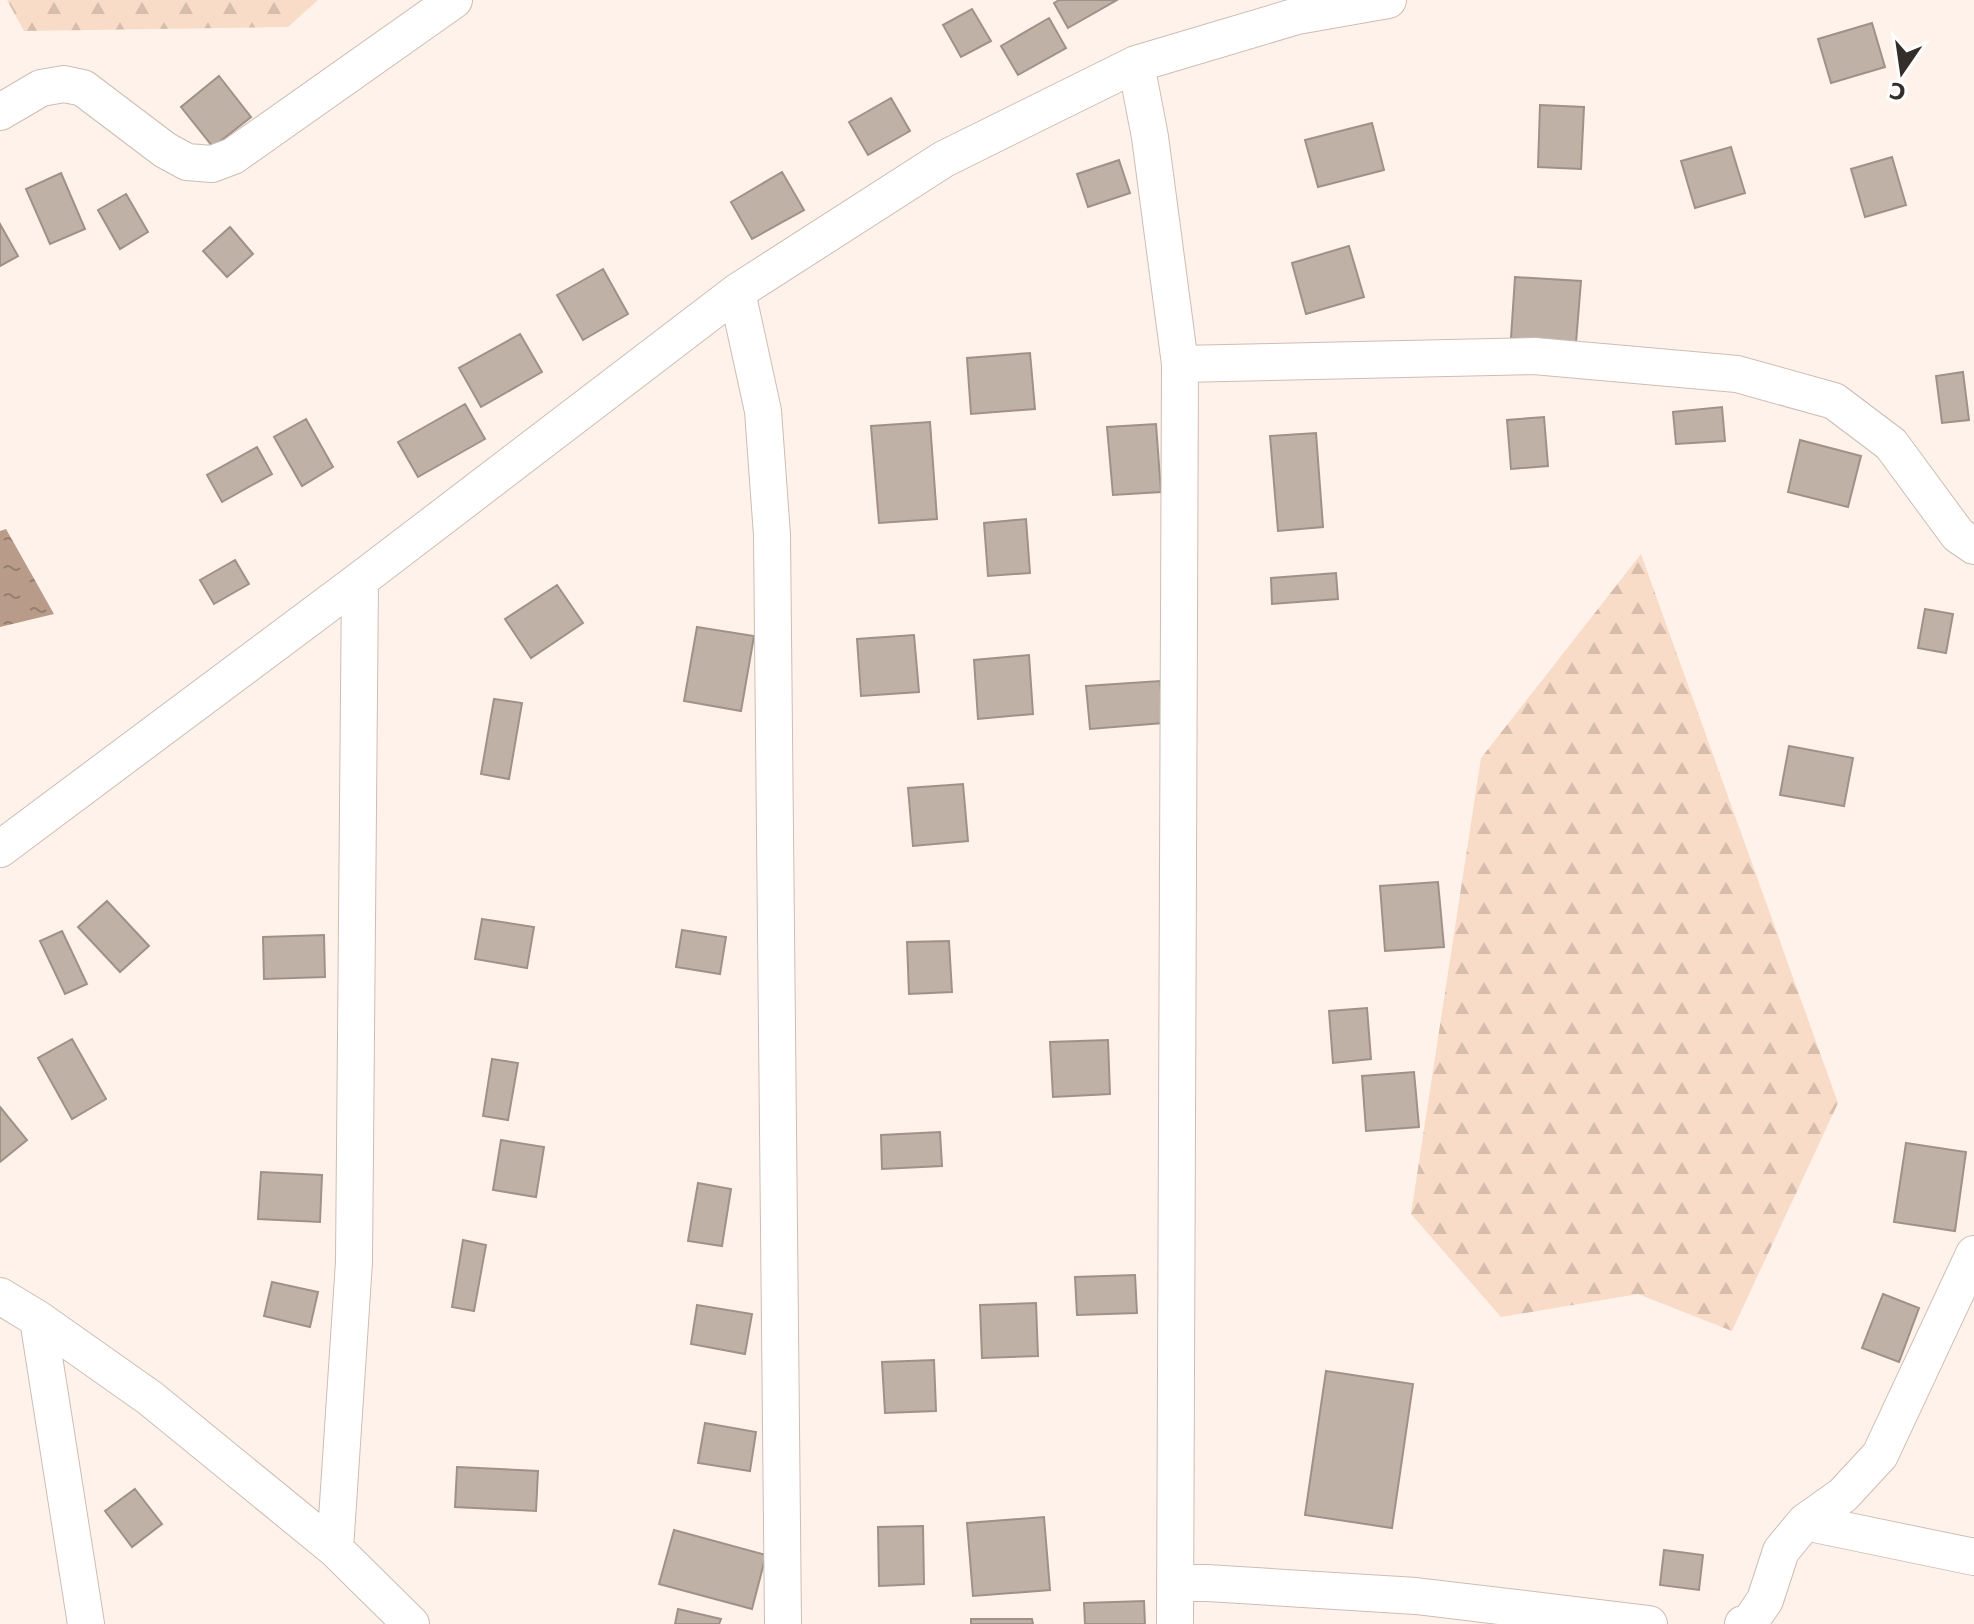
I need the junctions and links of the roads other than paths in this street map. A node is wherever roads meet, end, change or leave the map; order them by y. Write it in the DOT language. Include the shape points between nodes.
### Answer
graph roads {
  1 [pos="454,0"];
  2 [pos="1388,0"];
  3 [pos="1136,64"];
  4 [pos="0,112"];
  5 [pos="737,292"];
  6 [pos="1180,364"];
  7 [pos="1974,546"];
  8 [pos="360,580"];
  9 [pos="0,849"];
  10 [pos="1974,1254"];
  11 [pos="0,1296"];
  12 [pos="38,1319"];
  13 [pos="1805,1522"];
  14 [pos="335,1549"];
  15 [pos="1974,1557"];
  16 [pos="1175,1581"];
  17 [pos="86,1624"];
  18 [pos="411,1624"];
  19 [pos="783,1624"];
  20 [pos="1175,1624"];
  21 [pos="1649,1624"];
  22 [pos="1743,1624"];
  1 -- 4 [label="street" via="233,156 212,164 187,162 165,150 83,88 41,88"];
  2 -- 3 [label="street" via="1297,16"];
  3 -- 5 [label="street" via="944,159"];
  3 -- 6 [label="street"];
  5 -- 8 [label="street"];
  5 -- 19 [label="street" via="763,411 772,535"];
  6 -- 7 [label="street" via="1534,356 1737,374 1834,401 1891,444 1958,535"];
  6 -- 16 [label="street"];
  8 -- 9 [label="street"];
  8 -- 14 [label="street" via="354,1262"];
  10 -- 13 [label="street" via="1880,1455 1843,1495"];
  11 -- 12 [label="street"];
  12 -- 14 [label="street" via="150,1398"];
  12 -- 17 [label="street"];
  13 -- 15 [label="street"];
  13 -- 22 [label="street" via="1781,1551 1765,1600"];
  14 -- 18 [label="street"];
  16 -- 20 [label="street"];
  16 -- 21 [label="street" via="1416,1596"];
}
